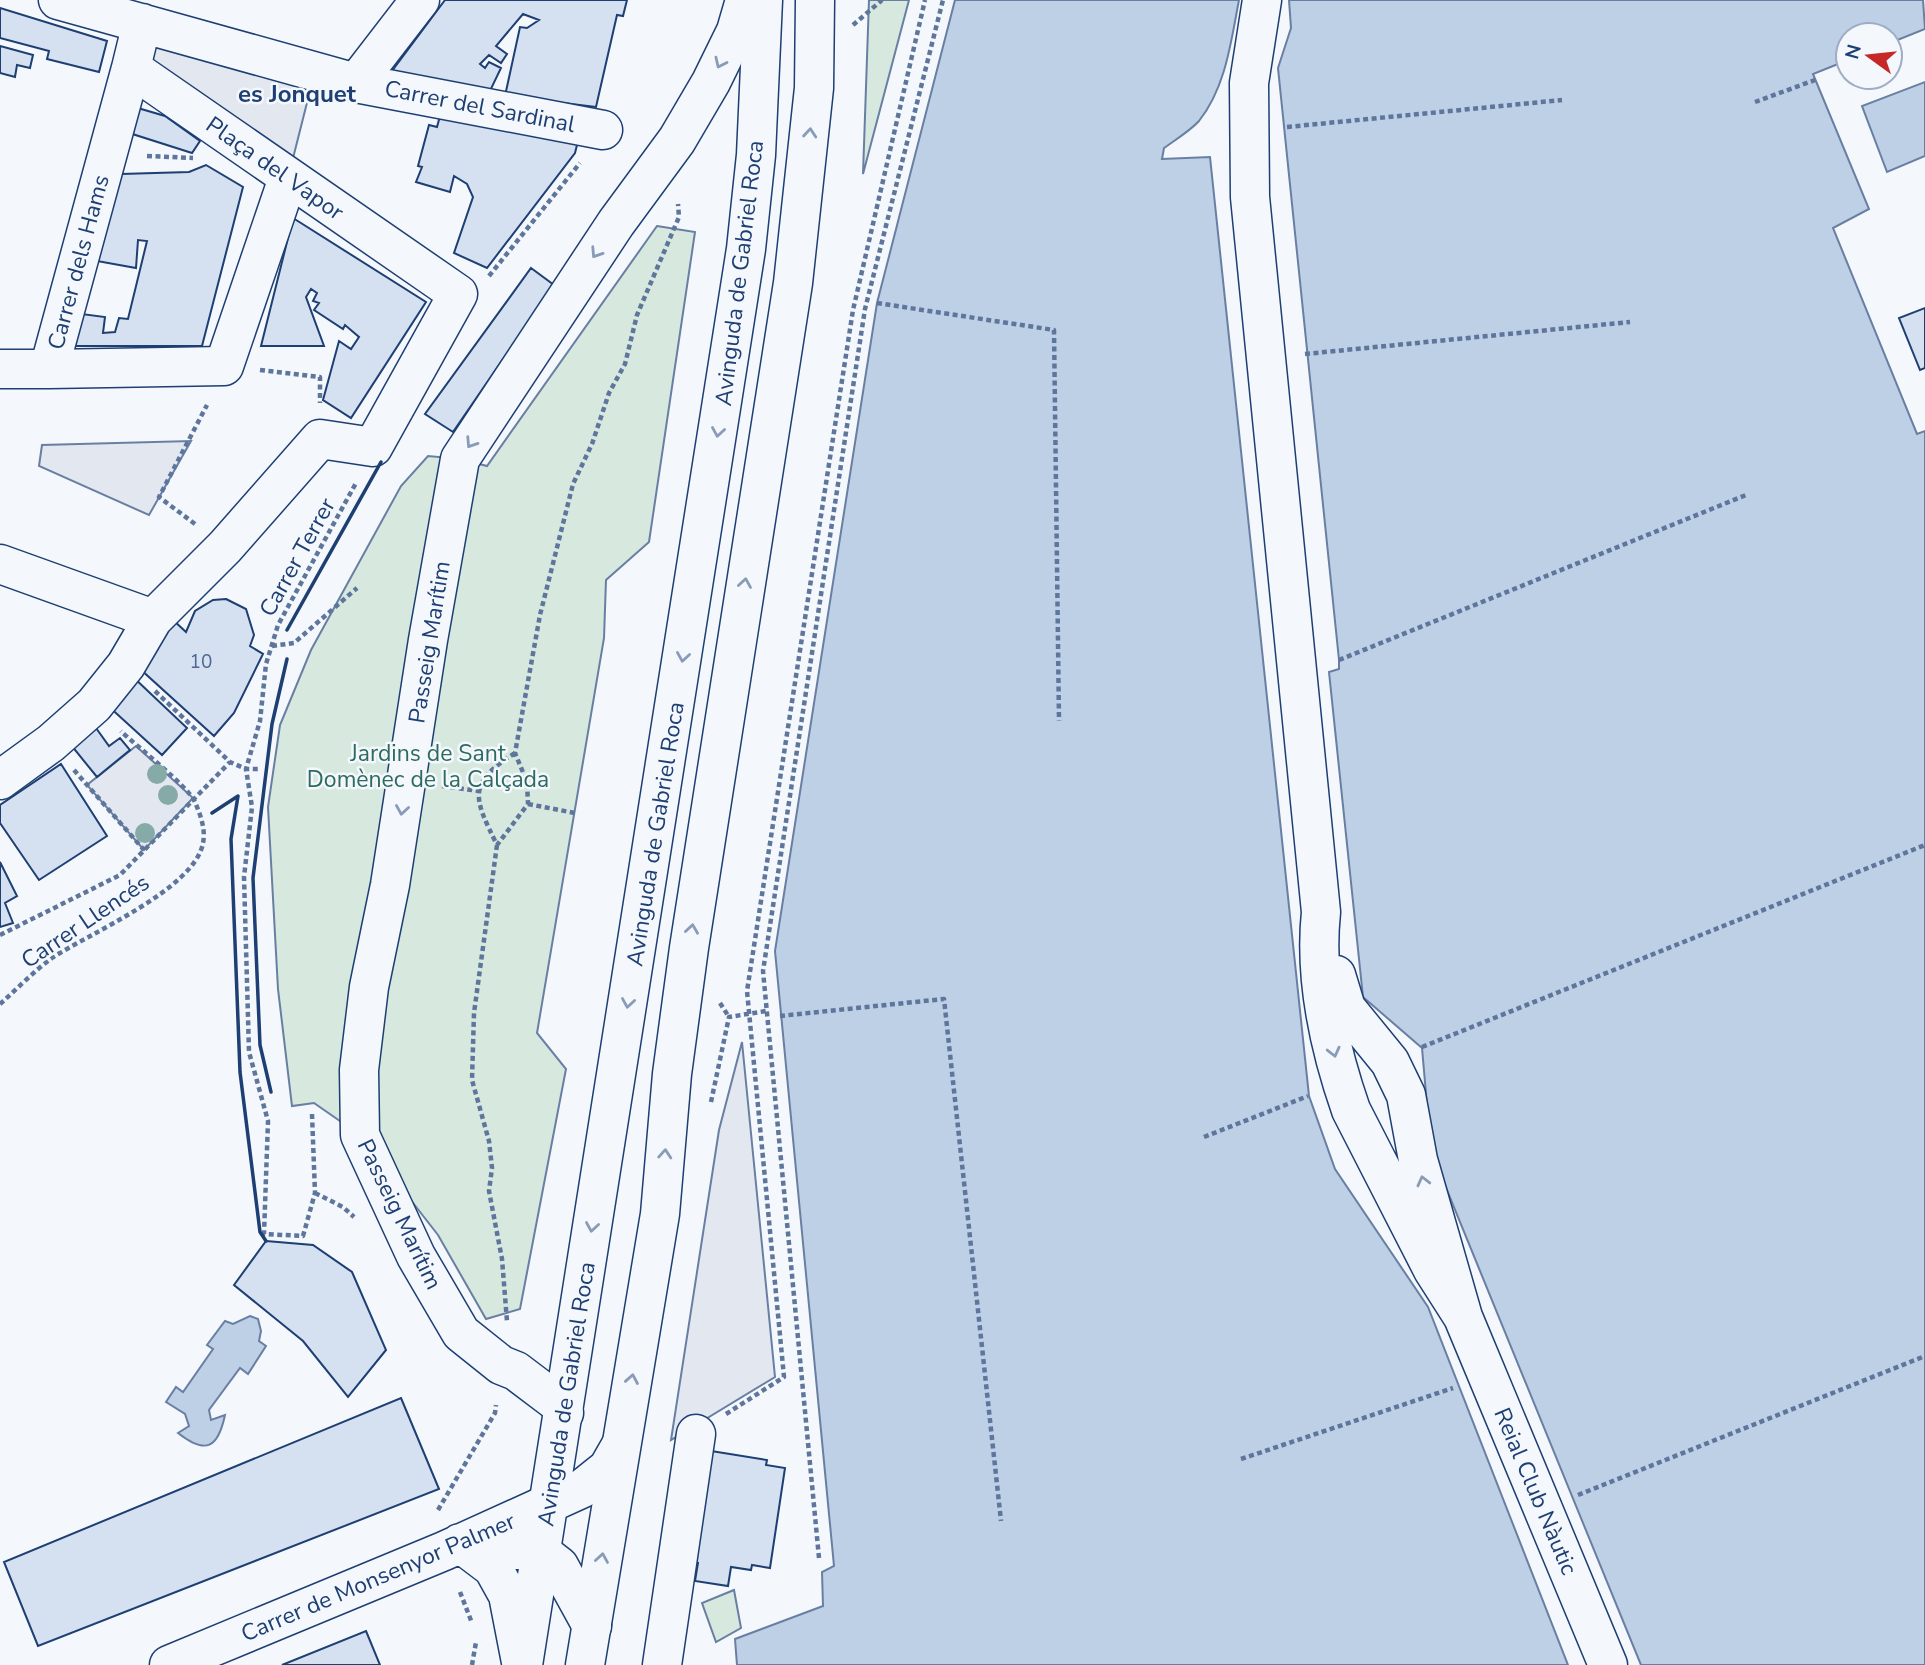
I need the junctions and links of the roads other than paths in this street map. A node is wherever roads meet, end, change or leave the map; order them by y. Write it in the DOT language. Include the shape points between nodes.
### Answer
graph roads {
  1 [pos="58,0"];
  2 [pos="420,0"];
  3 [pos="745,0"];
  4 [pos="763,0"];
  5 [pos="815,0"];
  6 [pos="1262,0"];
  7 [pos="142,23"];
  8 [pos="131,68"];
  9 [pos="356,83"];
  10 [pos="598,129"];
  11 [pos="288,178"];
  12 [pos="0,369"];
  13 [pos="49,369"];
  14 [pos="0,564"];
  15 [pos="153,619"];
  16 [pos="0,780"];
  17 [pos="1321,912"];
  18 [pos="1463,1317"];
  19 [pos="564,1413"];
  20 [pos="696,1434"];
  21 [pos="621,1447"];
  22 [pos="548,1504"];
  23 [pos="452,1547"];
  24 [pos="541,1552"];
  25 [pos="592,1626"];
  26 [pos="169,1665"];
  27 [pos="522,1665"];
  28 [pos="585,1665"];
  29 [pos="662,1665"];
  30 [pos="1608,1665"];
  1 -- 7 [label="main road, Carrer del Sardinal"];
  2 -- 9 [label="main road"];
  3 -- 19 [label="main road, Passeig Marítim, one-way" via="736,31 677,140 616,223 460,459 369,987 359,1070 360,1135 416,1256 461,1333 557,1402"];
  4 -- 19 [label="main road, Avinguda de Gabriel Roca, one-way" via="757,143 746,249"];
  21 -- 5 [label="main road, one-way" via="660,1214 672,1074 692,927 799,242 814,88"];
  6 -- 17 [label="main road" via="1249,83 1250,197"];
  7 -- 8 [label="main road"];
  7 -- 9 [label="main road, Carrer del Sardinal"];
  8 -- 11 [label="main road, Plaça del Vapor"];
  8 -- 13 [label="main road, Carrer dels Hams"];
  9 -- 10 [label="main road, Carrer del Sardinal"];
  11 -- 13 [label="main road, Carrer dels Hams" via="224,366"];
  11 -- 15 [label="main road, Plaça del Vapor" via="458,294 373,447 320,439 225,547"];
  12 -- 13 [label="main road"];
  14 -- 15 [label="main road"];
  15 -- 16 [label="main road" via="126,665 94,705"];
  18 -- 17 [label="main road, one-way" via="1418,1160 1406,1095 1390,1062 1346,1008"];
  17 -- 18 [label="main road, one-way" via="1317,947 1324,1007 1344,1091 1433,1270"];
  18 -- 30 [label="main road, Reial Club Nàutic"];
  19 -- 22 [label="main road, Avinguda de Gabriel Roca"];
  20 -- 29 [label="main road"];
  21 -- 22 [label="main road, Carrer de Monsenyor Palmer" via="597,1479"];
  25 -- 21 [label="main road, one-way"];
  22 -- 23 [label="main road, Carrer de Monsenyor Palmer"];
  22 -- 24 [label="main road, Avinguda de Gabriel Roca"];
  23 -- 24 [label="main road"];
  23 -- 26 [label="main road, Carrer de Monsenyor Palmer"];
  23 -- 27 [label="main road" via="493,1568 508,1595"];
  24 -- 25 [label="main road" via="559,1566"];
  24 -- 27 [label="main road, Avinguda de Gabriel Roca"];
  25 -- 28 [label="main road"];
}
